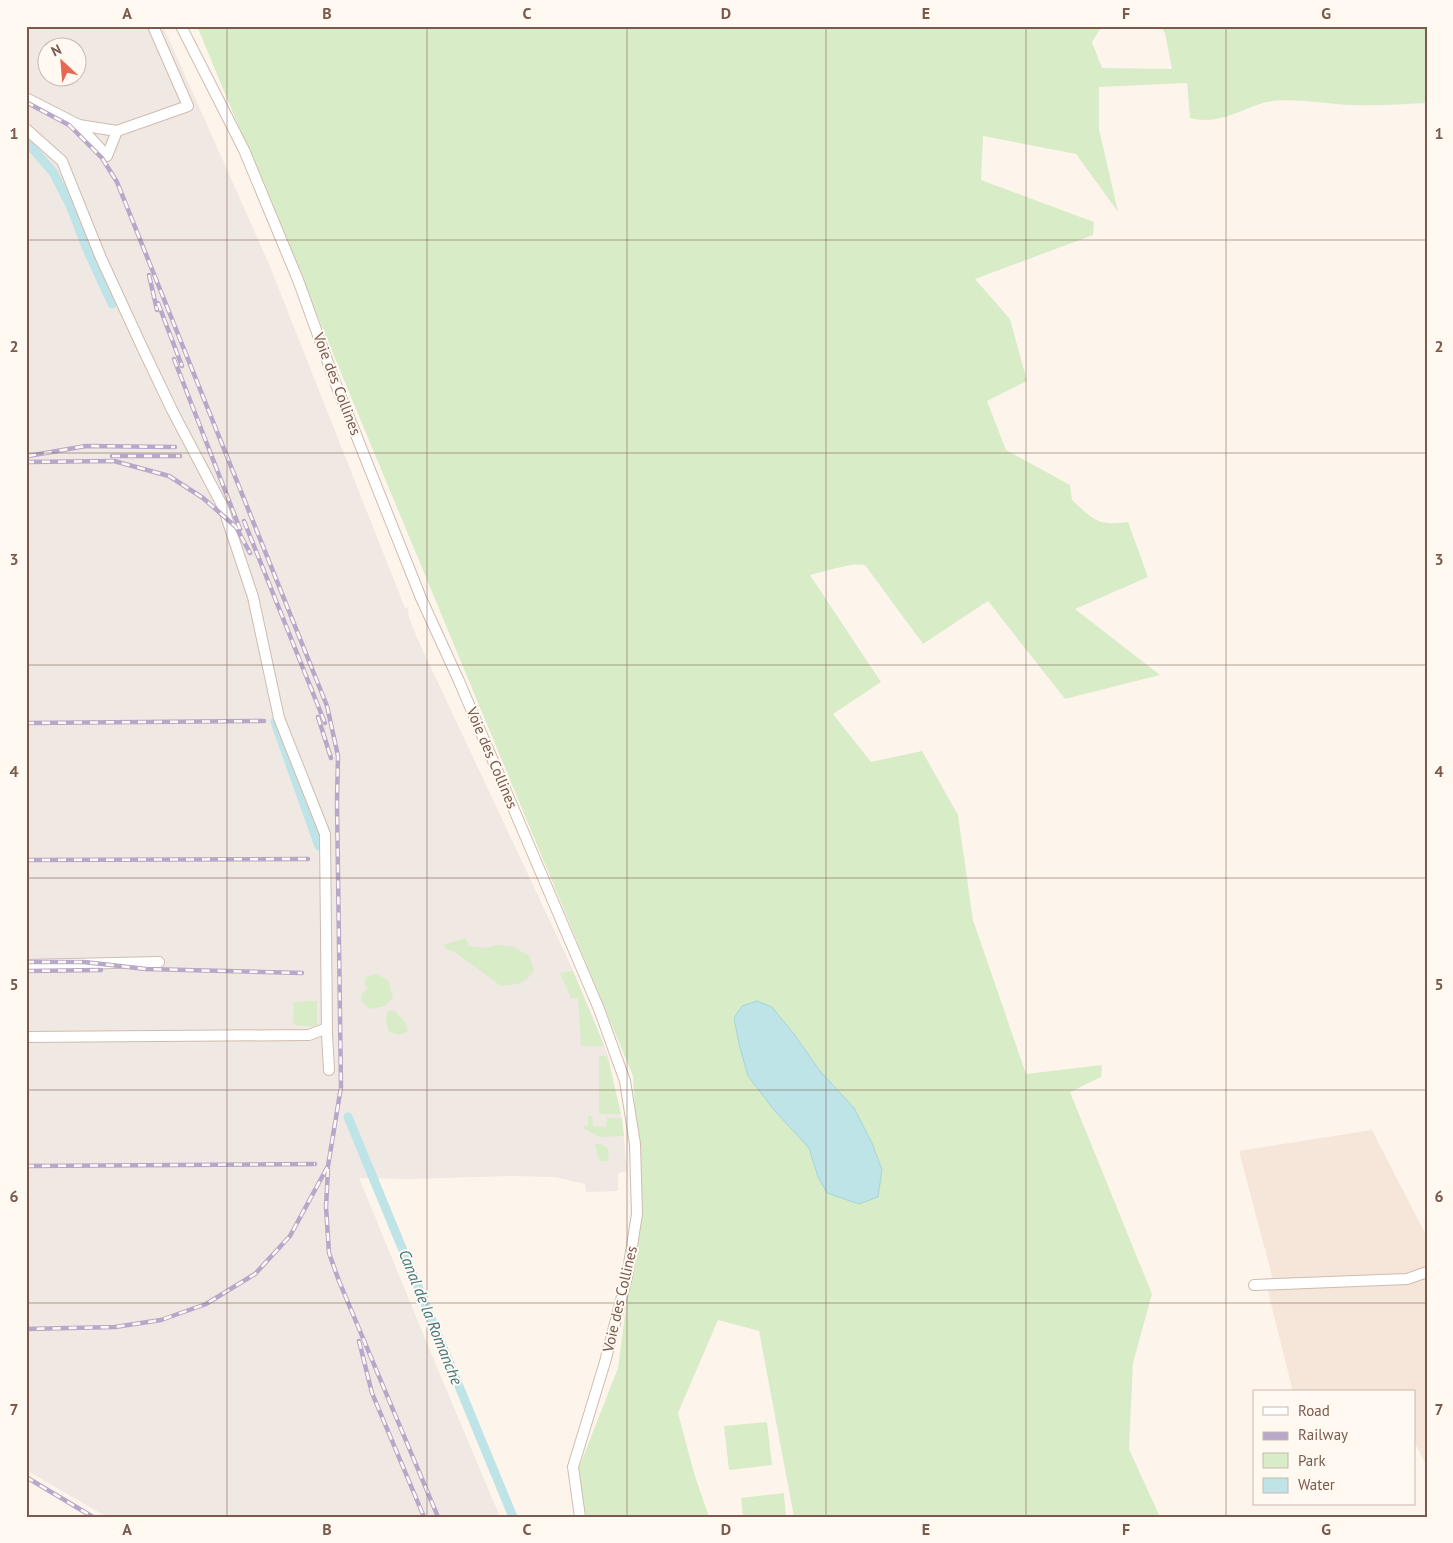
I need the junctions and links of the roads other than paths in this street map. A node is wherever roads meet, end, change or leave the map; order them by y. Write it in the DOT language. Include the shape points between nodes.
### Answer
graph roads {
  1 [pos="153,26"];
  2 [pos="182,26"];
  3 [pos="26,98"];
  4 [pos="79,125"];
  5 [pos="26,129"];
  6 [pos="117,131"];
  7 [pos="159,962"];
  8 [pos="26,965"];
  9 [pos="327,1028"];
  10 [pos="26,1037"];
  11 [pos="329,1070"];
  12 [pos="1427,1272"];
  13 [pos="1254,1285"];
  14 [pos="580,1517"];
  1 -- 6 [label="street" via="188,106"];
  2 -- 14 [label="street, Voie des Collines" via="247,158 422,598 599,1009 625,1081 635,1144 637,1214 628,1277 574,1467"];
  3 -- 4 [label="street"];
  4 -- 6 [label="street"];
  4 -- 6 [label="street" via="107,156"];
  5 -- 9 [label="street" via="62,161 101,258 172,410 223,507 253,597 279,718 325,834"];
  7 -- 8 [label="street"];
  9 -- 10 [label="street" via="309,1035"];
  9 -- 11 [label="street"];
  12 -- 13 [label="street" via="1407,1279"];
}
